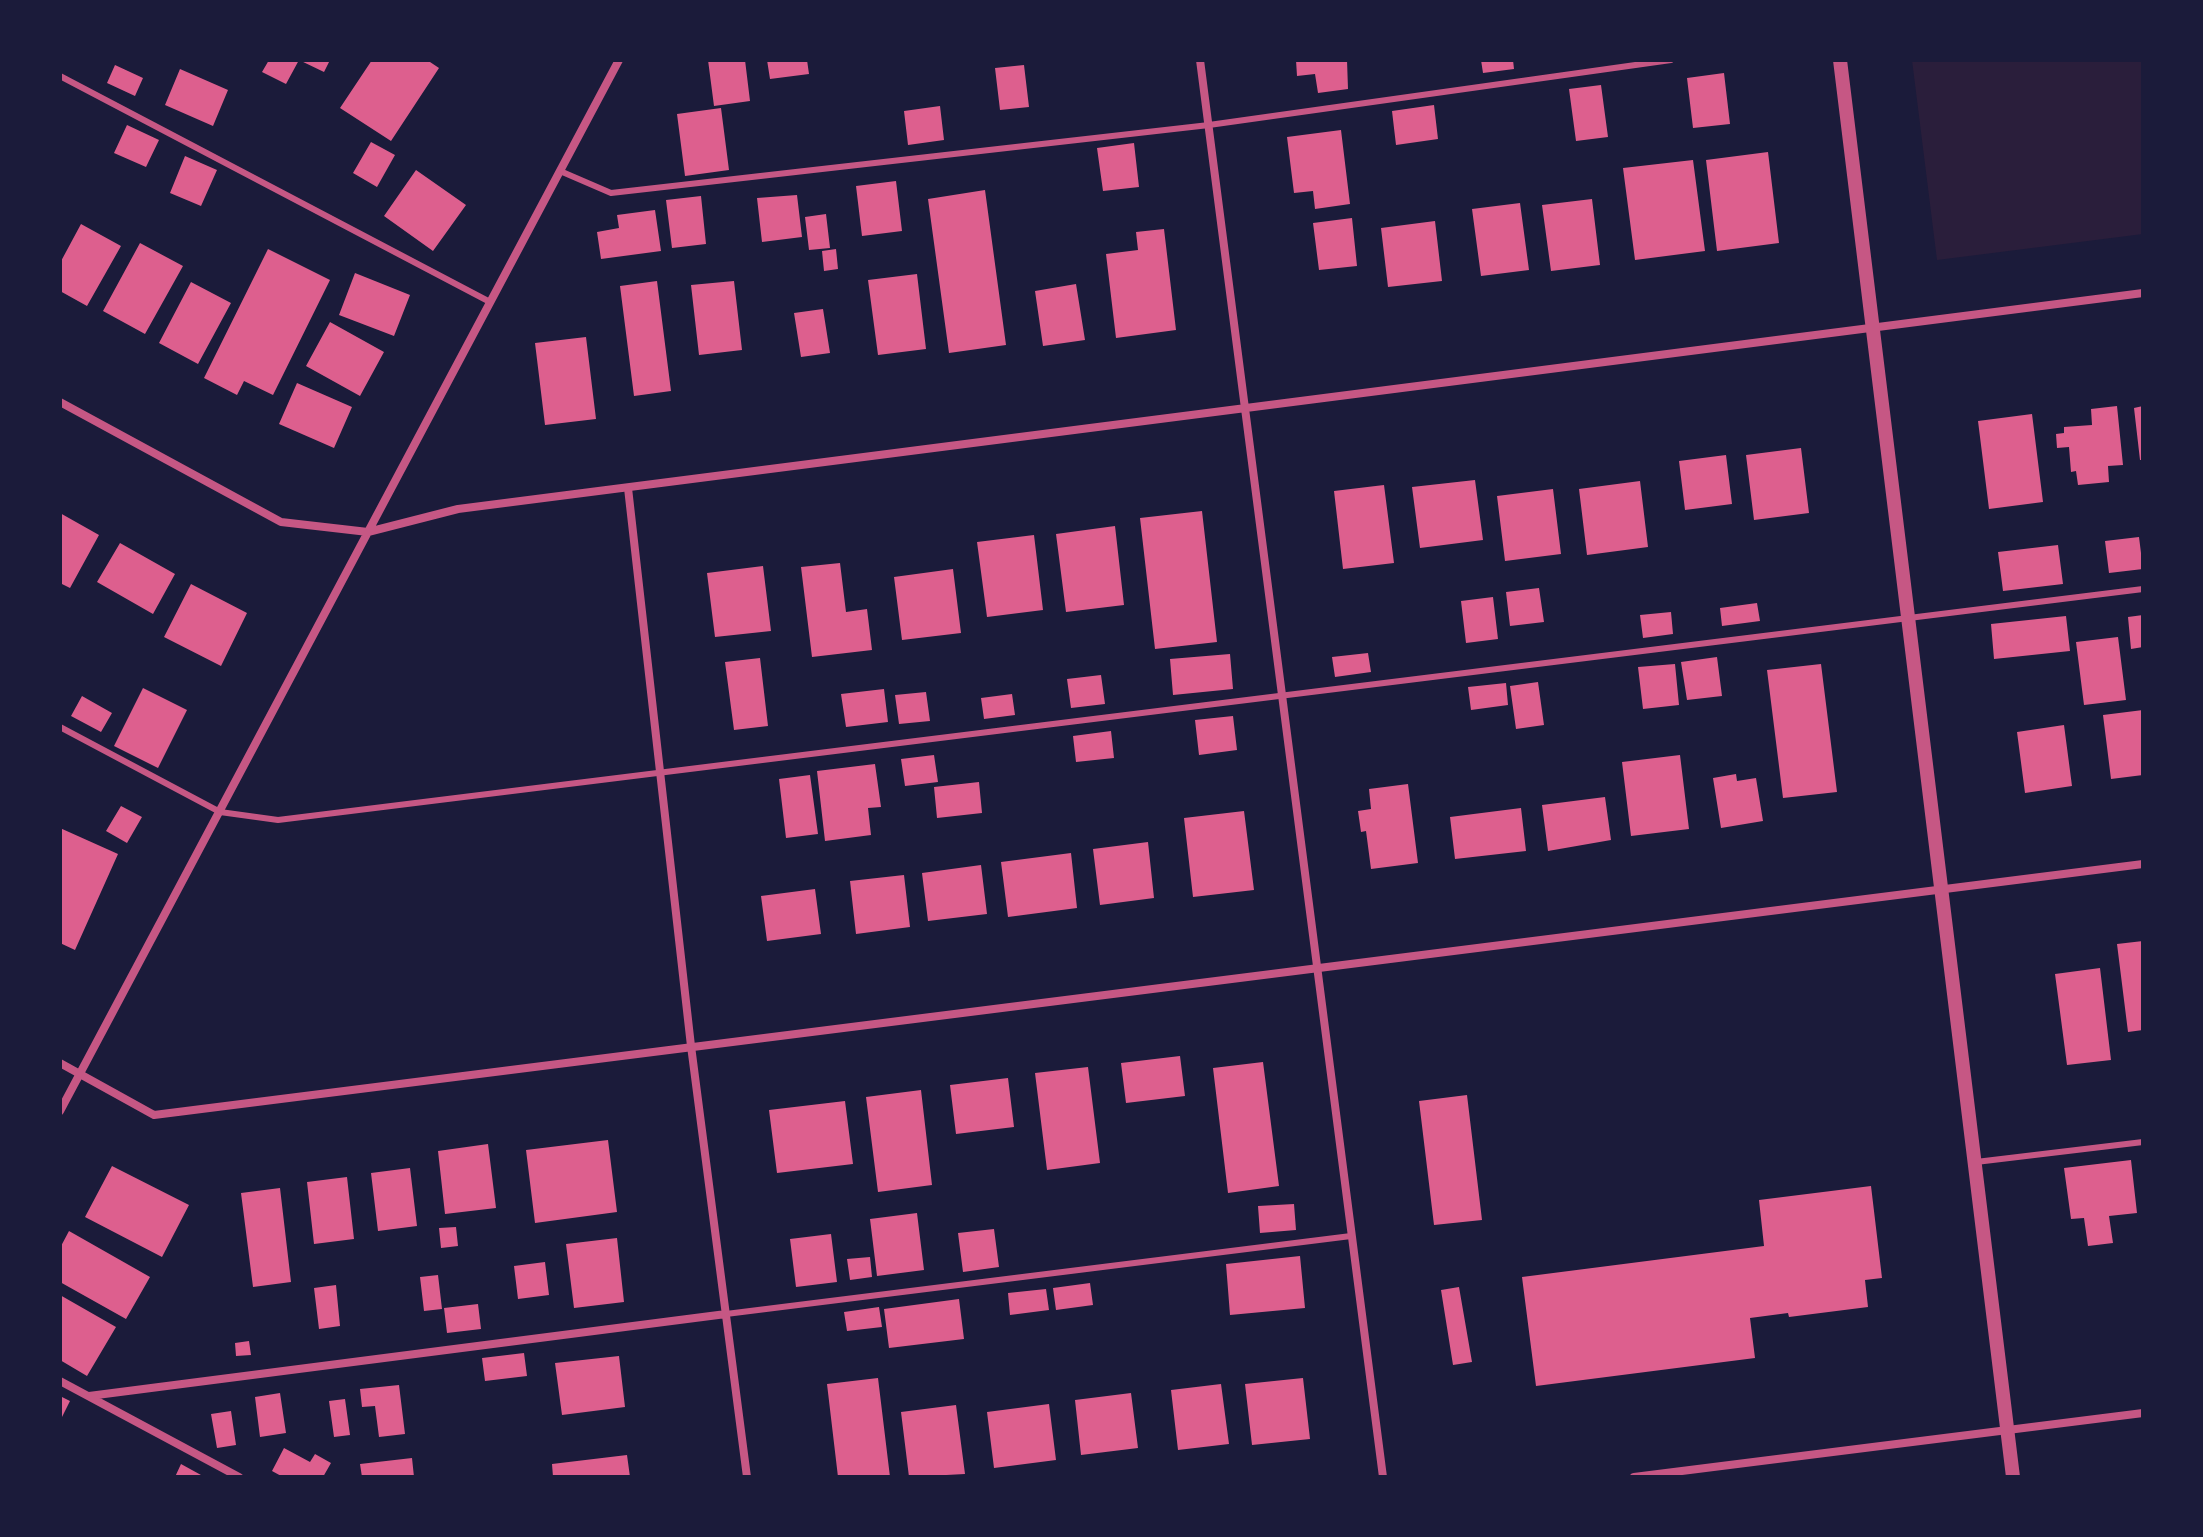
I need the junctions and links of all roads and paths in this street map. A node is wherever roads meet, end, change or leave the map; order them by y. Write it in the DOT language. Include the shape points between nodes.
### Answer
graph roads {
  1 [pos="619,60"];
  2 [pos="1200,60"];
  3 [pos="1671,60"];
  4 [pos="1840,60"];
  5 [pos="60,76"];
  6 [pos="1209,125"];
  7 [pos="560,171"];
  8 [pos="2143,293"];
  9 [pos="490,302"];
  10 [pos="1873,328"];
  11 [pos="60,402"];
  12 [pos="1245,408"];
  13 [pos="628,488"];
  14 [pos="368,532"];
  15 [pos="2143,589"];
  16 [pos="1908,617"];
  17 [pos="1282,696"];
  18 [pos="60,727"];
  19 [pos="660,772"];
  20 [pos="220,812"];
  21 [pos="2143,864"];
  22 [pos="1941,889"];
  23 [pos="1317,967"];
  24 [pos="691,1046"];
  25 [pos="60,1063"];
  26 [pos="79,1075"];
  27 [pos="60,1111"];
  28 [pos="2143,1142"];
  29 [pos="1975,1162"];
  30 [pos="1351,1236"];
  31 [pos="726,1314"];
  32 [pos="60,1381"];
  33 [pos="89,1396"];
  34 [pos="2143,1413"];
  35 [pos="2008,1430"];
  36 [pos="239,1477"];
  37 [pos="747,1477"];
  38 [pos="1383,1477"];
  39 [pos="1634,1477"];
  40 [pos="2013,1477"];
  1 -- 7 [label="street"];
  2 -- 6 [label="street"];
  3 -- 6 [label="lane"];
  4 -- 10 [label="street"];
  5 -- 9 [label="lane"];
  6 -- 7 [label="lane" via="611,193"];
  6 -- 12 [label="street"];
  7 -- 9 [label="street"];
  8 -- 10 [label="street"];
  9 -- 14 [label="street"];
  10 -- 12 [label="street"];
  10 -- 16 [label="street"];
  11 -- 14 [label="street" via="281,522"];
  12 -- 13 [label="street"];
  12 -- 17 [label="street"];
  13 -- 14 [label="street" via="458,509"];
  13 -- 19 [label="street"];
  14 -- 20 [label="street"];
  15 -- 16 [label="lane"];
  16 -- 17 [label="lane"];
  16 -- 22 [label="street"];
  17 -- 19 [label="lane"];
  17 -- 23 [label="street"];
  18 -- 20 [label="lane"];
  19 -- 20 [label="lane" via="278,820"];
  19 -- 24 [label="street"];
  20 -- 26 [label="street"];
  21 -- 22 [label="street"];
  22 -- 23 [label="street"];
  22 -- 29 [label="street"];
  23 -- 24 [label="street"];
  23 -- 30 [label="street"];
  24 -- 26 [label="street" via="154,1115"];
  24 -- 31 [label="street"];
  25 -- 26 [label="street"];
  26 -- 27 [label="street"];
  28 -- 29 [label="lane"];
  29 -- 35 [label="street"];
  30 -- 31 [label="lane"];
  30 -- 38 [label="street"];
  31 -- 33 [label="street"];
  31 -- 37 [label="street"];
  32 -- 33 [label="street"];
  33 -- 36 [label="street"];
  34 -- 35 [label="street"];
  35 -- 39 [label="street"];
  35 -- 40 [label="street"];
}
